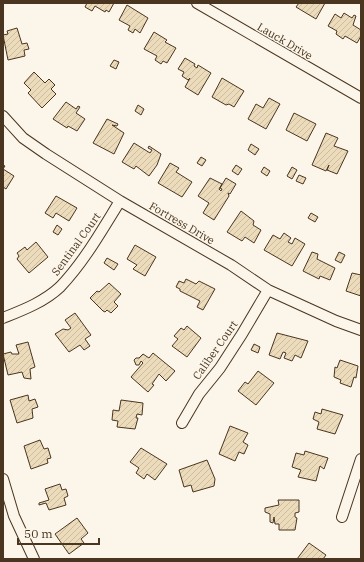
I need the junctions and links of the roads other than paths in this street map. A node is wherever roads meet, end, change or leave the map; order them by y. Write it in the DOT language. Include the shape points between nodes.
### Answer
graph roads {
  1 [pos="197,3"];
  2 [pos="361,98"];
  3 [pos="3,116"];
  4 [pos="120,201"];
  5 [pos="268,290"];
  6 [pos="3,318"];
  7 [pos="361,330"];
  8 [pos="182,423"];
  9 [pos="361,459"];
  10 [pos="3,479"];
  11 [pos="342,517"];
  12 [pos="34,559"];
  1 -- 2 [label="street, Lauck Drive"];
  3 -- 4 [label="street, Fortress Drive" via="22,138"];
  4 -- 5 [label="street, Fortress Drive" via="231,265"];
  4 -- 6 [label="street, Sentinal Court" via="96,241 59,288 24,310"];
  5 -- 7 [label="street, Fortress Drive"];
  5 -- 8 [label="street, Caliber Court" via="220,368 198,394"];
  9 -- 11 [label="street"];
  10 -- 12 [label="street" via="14,516"];
}
